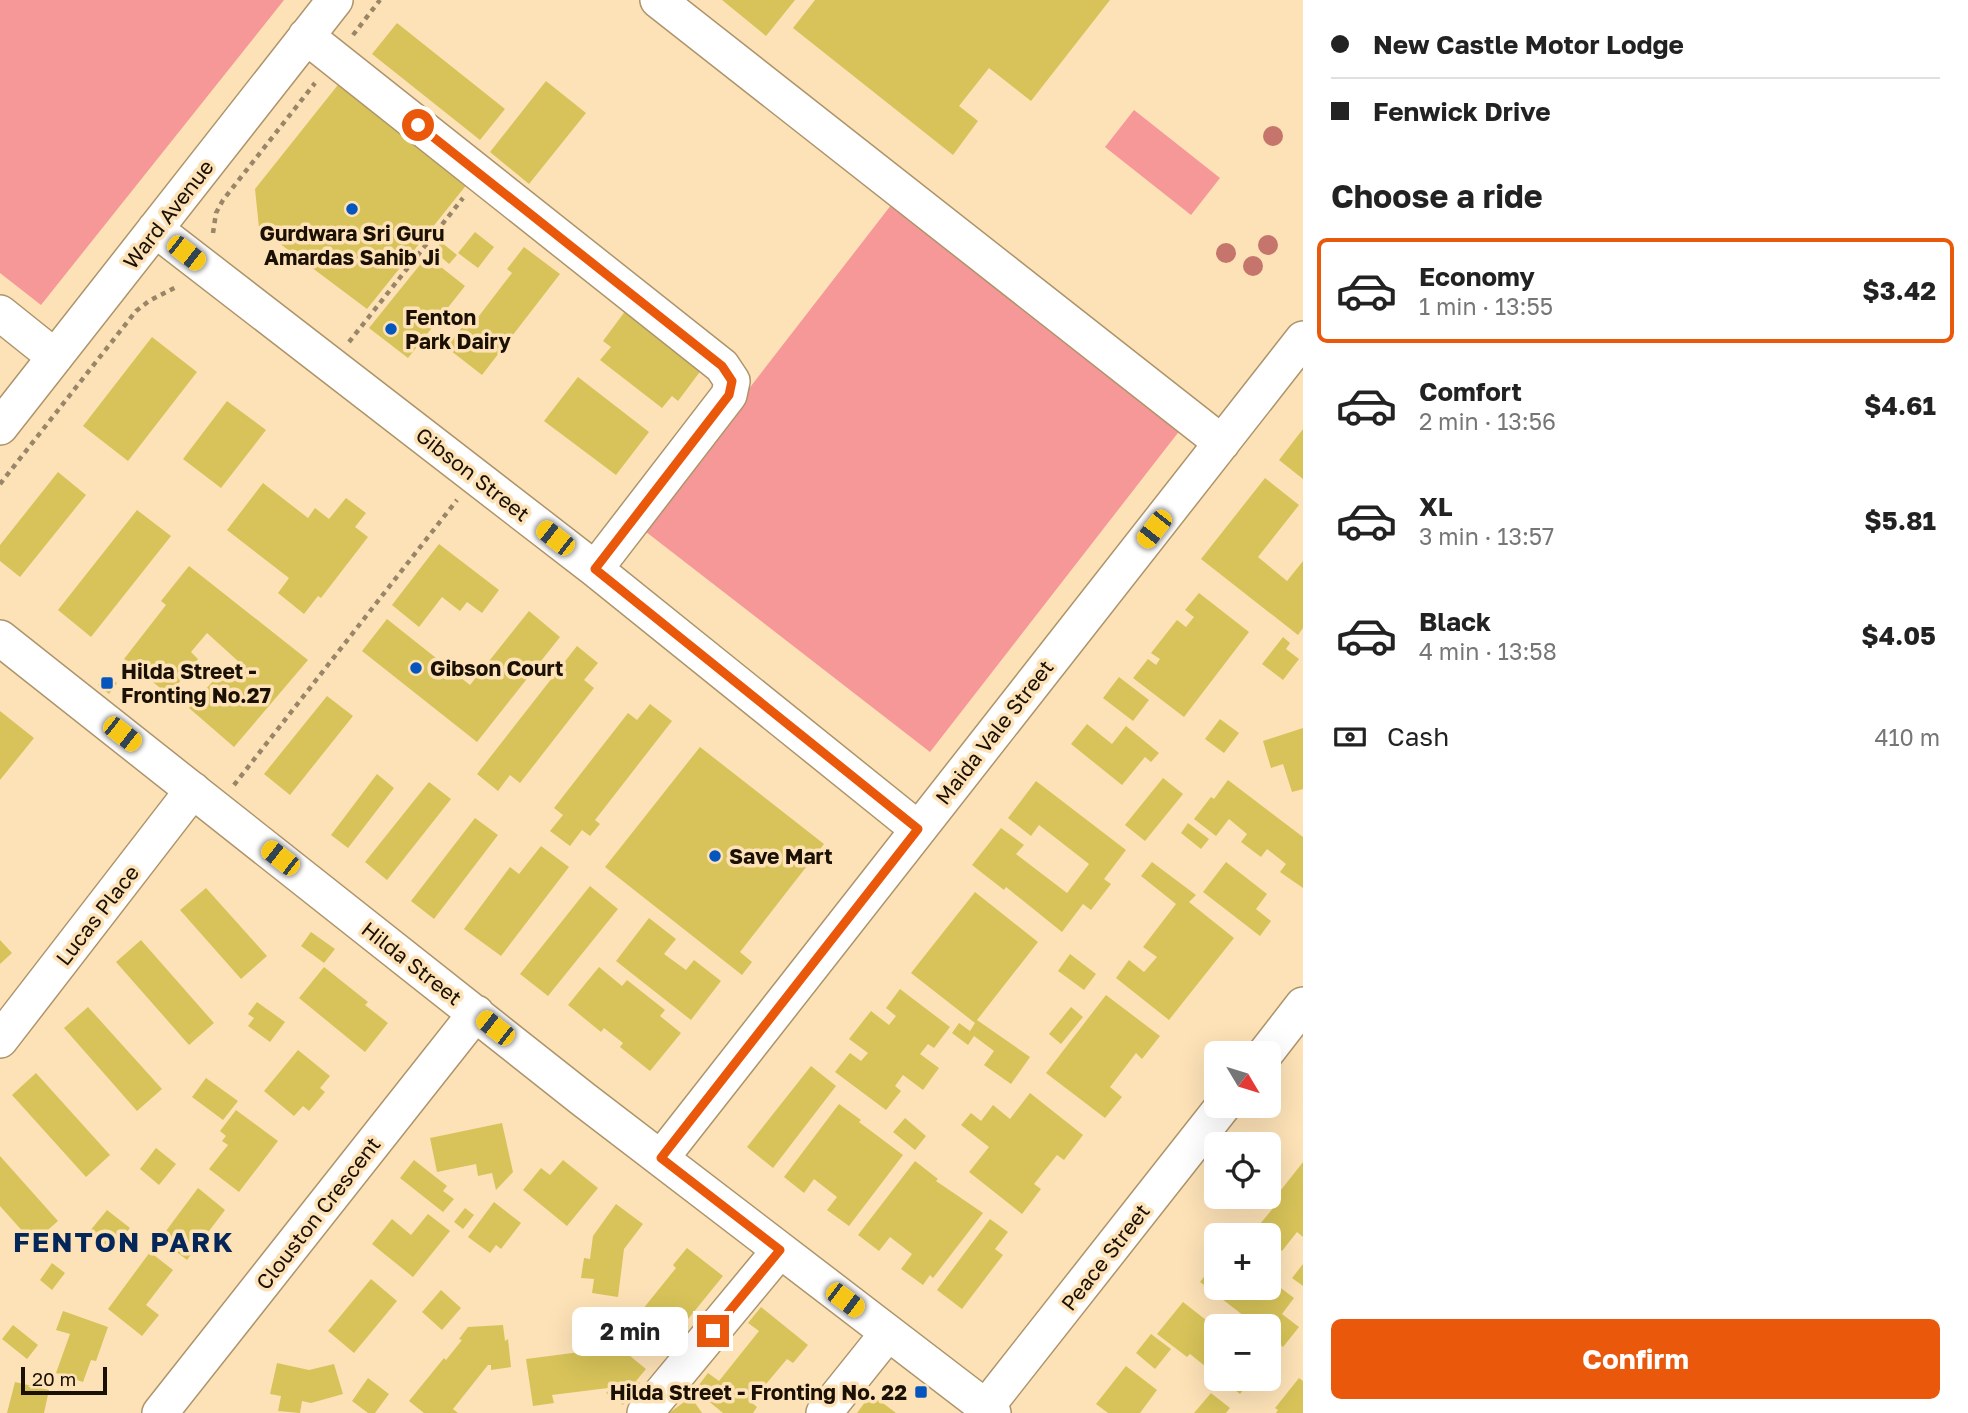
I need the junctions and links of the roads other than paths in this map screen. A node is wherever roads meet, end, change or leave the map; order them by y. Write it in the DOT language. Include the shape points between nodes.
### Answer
graph roads {
  1 [pos="335,0"];
  2 [pos="658,0"];
  3 [pos="306,36"];
  4 [pos="155,229"];
  5 [pos="0,313"];
  6 [pos="1303,340"];
  7 [pos="55,357"];
  8 [pos="0,427"];
  9 [pos="1222,443"];
  10 [pos="595,569"];
  11 [pos="0,638"];
  12 [pos="205,799"];
  13 [pos="918,829"];
  14 [pos="1303,1005"];
  15 [pos="476,1013"];
  16 [pos="0,1040"];
  17 [pos="1275,1041"];
  18 [pos="1214,1118"];
  19 [pos="661,1158"];
  20 [pos="780,1250"];
  21 [pos="888,1334"];
  22 [pos="989,1410"];
  23 [pos="160,1413"];
  24 [pos="645,1413"];
  25 [pos="824,1413"];
  1 -- 3 [label="street, Ward Avenue"];
  2 -- 9 [label="street"];
  3 -- 4 [label="street, Ward Avenue"];
  3 -- 10 [label="street" via="722,366 732,381 729,395"];
  4 -- 7 [label="street, Ward Avenue"];
  4 -- 10 [label="street, Gibson Street"];
  5 -- 7 [label="street"];
  6 -- 9 [label="street, Maida Vale Street"];
  7 -- 8 [label="street, Ward Avenue"];
  9 -- 13 [label="street, Maida Vale Street"];
  10 -- 13 [label="street, Gibson Street"];
  11 -- 12 [label="street, Hilda Street"];
  12 -- 15 [label="street, Hilda Street"];
  12 -- 16 [label="street, Lucas Place"];
  13 -- 19 [label="street, Maida Vale Street"];
  14 -- 17 [label="street"];
  15 -- 19 [label="street, Hilda Street"];
  15 -- 23 [label="street, Clouston Crescent"];
  18 -- 22 [label="street, Peace Street"];
  19 -- 20 [label="street, Hilda Street"];
  20 -- 21 [label="street, Hilda Street"];
  20 -- 24 [label="street"];
  21 -- 22 [label="street, Hilda Street"];
  21 -- 25 [label="street"];
}
